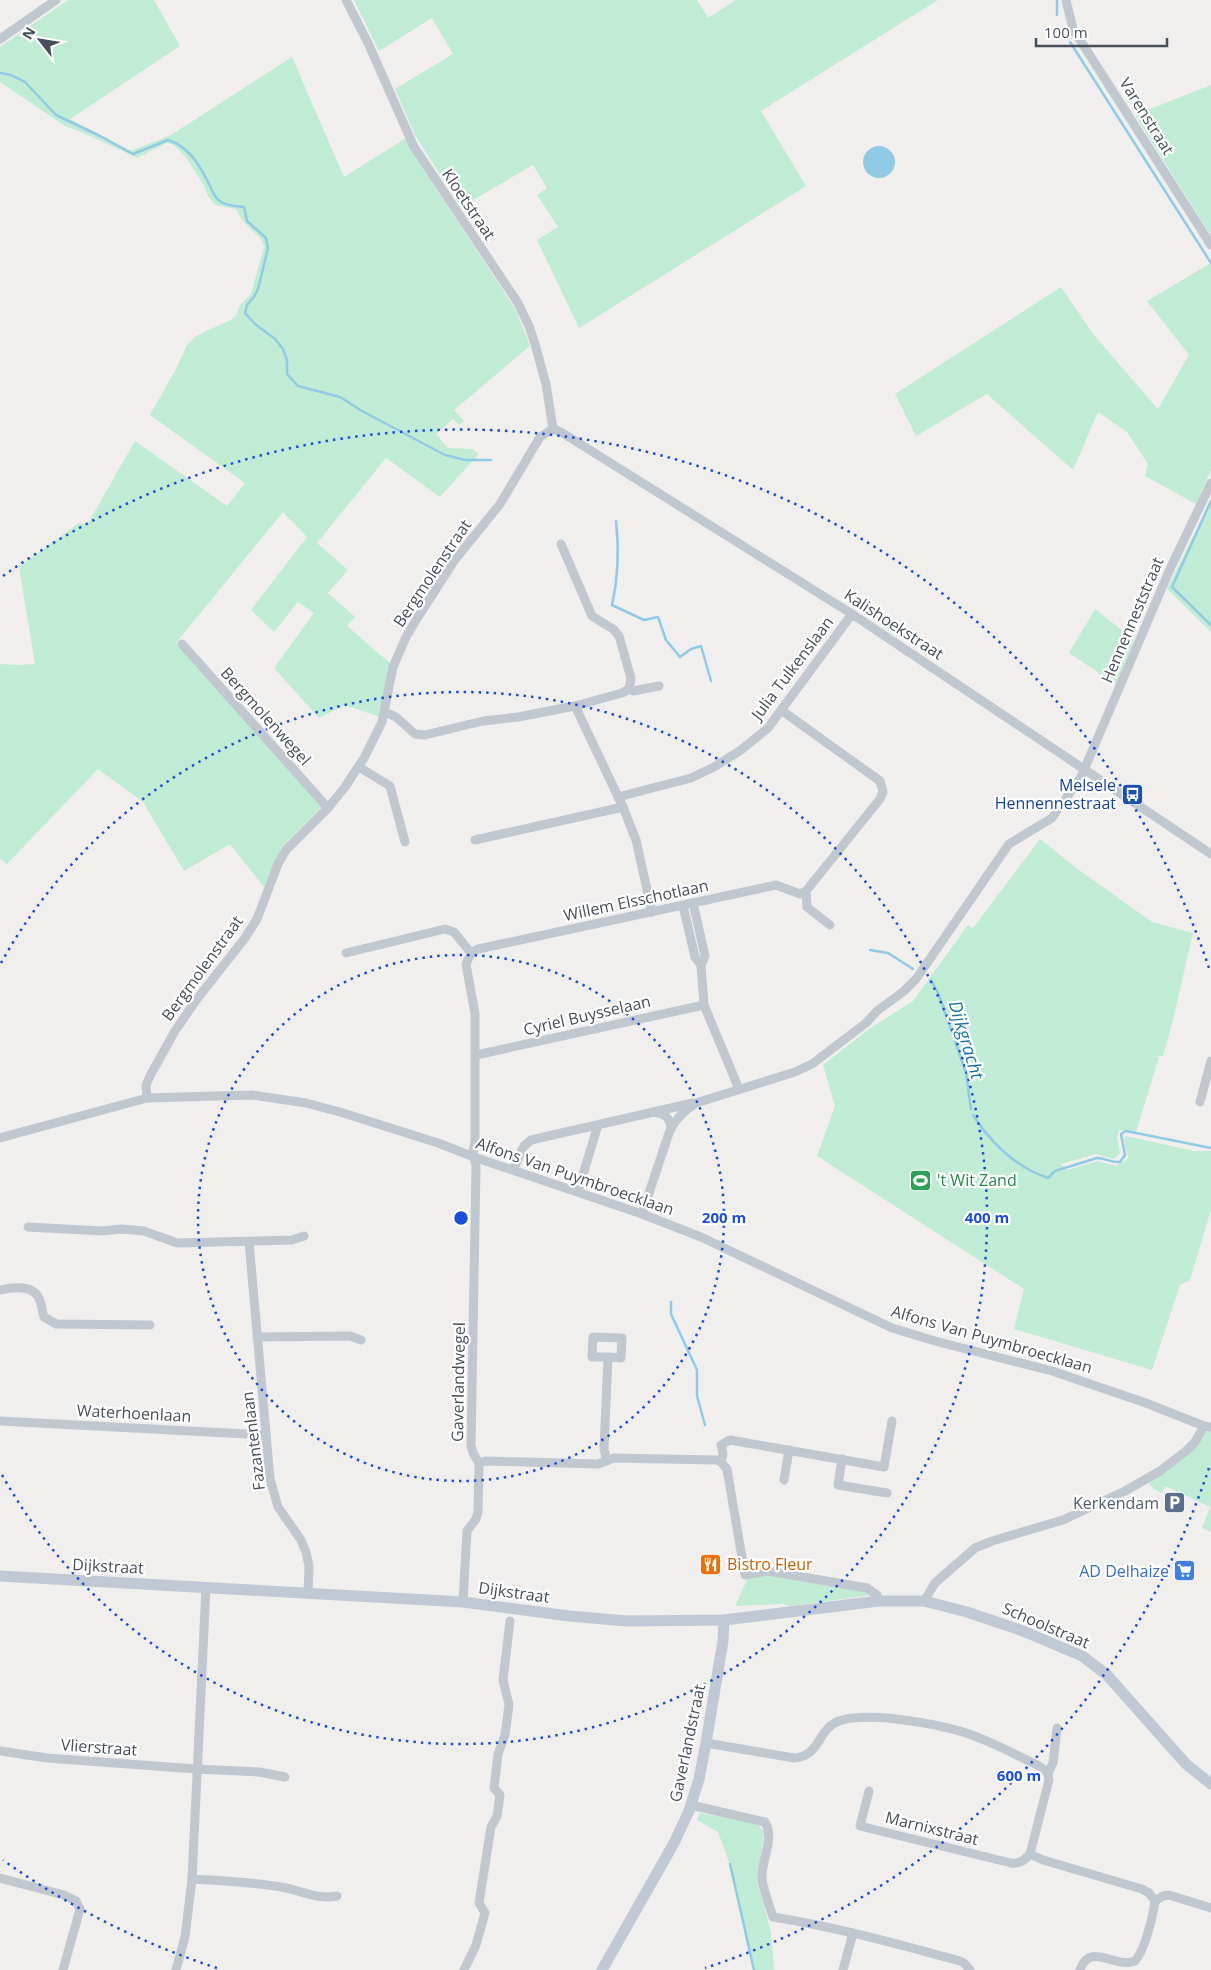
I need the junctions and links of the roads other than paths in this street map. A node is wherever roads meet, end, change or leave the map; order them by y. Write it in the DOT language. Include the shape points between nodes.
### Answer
graph roads {
  1 [pos="56,0"];
  2 [pos="346,0"];
  3 [pos="1066,0"];
  4 [pos="0,39"];
  5 [pos="1211,245"];
  6 [pos="553,429"];
  7 [pos="1211,483"];
  8 [pos="561,544"];
  9 [pos="852,614"];
  10 [pos="182,644"];
  11 [pos="659,686"];
  12 [pos="628,689"];
  13 [pos="575,706"];
  14 [pos="781,710"];
  15 [pos="384,712"];
  16 [pos="359,767"];
  17 [pos="1084,770"];
  18 [pos="618,797"];
  19 [pos="328,808"];
  20 [pos="623,808"];
  21 [pos="475,840"];
  22 [pos="405,842"];
  23 [pos="1211,854"];
  24 [pos="806,891"];
  25 [pos="693,903"];
  26 [pos="683,906"];
  27 [pos="652,912"];
  28 [pos="830,925"];
  29 [pos="346,953"];
  30 [pos="471,953"];
  31 [pos="701,965"];
  32 [pos="704,1005"];
  33 [pos="476,1056"];
  34 [pos="1210,1067"];
  35 [pos="739,1090"];
  36 [pos="147,1098"];
  37 [pos="1200,1102"];
  38 [pos="696,1103"];
  39 [pos="652,1111"];
  40 [pos="598,1125"];
  41 [pos="671,1127"];
  42 [pos="0,1138"];
  43 [pos="474,1157"];
  44 [pos="513,1170"];
  45 [pos="578,1191"];
  46 [pos="642,1214"];
  47 [pos="28,1227"];
  48 [pos="304,1236"];
  49 [pos="249,1242"];
  50 [pos="0,1290"];
  51 [pos="150,1325"];
  52 [pos="257,1337"];
  53 [pos="361,1340"];
  54 [pos="608,1358"];
  55 [pos="0,1421"];
  56 [pos="892,1421"];
  57 [pos="1207,1426"];
  58 [pos="266,1435"];
  59 [pos="789,1450"];
  60 [pos="842,1459"];
  61 [pos="606,1461"];
  62 [pos="721,1462"];
  63 [pos="479,1463"];
  64 [pos="784,1480"];
  65 [pos="887,1494"];
  66 [pos="0,1576"];
  67 [pos="206,1588"];
  68 [pos="308,1592"];
  69 [pos="880,1601"];
  70 [pos="924,1601"];
  71 [pos="463,1602"];
  72 [pos="724,1620"];
  73 [pos="510,1621"];
  74 [pos="1057,1728"];
  75 [pos="706,1743"];
  76 [pos="0,1751"];
  77 [pos="196,1769"];
  78 [pos="1048,1773"];
  79 [pos="285,1777"];
  80 [pos="1211,1784"];
  81 [pos="869,1791"];
  82 [pos="691,1806"];
  83 [pos="1030,1854"];
  84 [pos="0,1878"];
  85 [pos="192,1880"];
  86 [pos="337,1896"];
  87 [pos="1154,1901"];
  88 [pos="1211,1908"];
  89 [pos="853,1933"];
  90 [pos="63,1970"];
  91 [pos="176,1970"];
  92 [pos="464,1970"];
  93 [pos="602,1970"];
  94 [pos="843,1970"];
  95 [pos="970,1970"];
  96 [pos="1080,1970"];
  1 -- 4 [label="street"];
  2 -- 6 [label="street, Kloetstraat" via="418,154 518,303 529,326 546,384"];
  3 -- 5 [label="street, Varenstraat" via="1073,29"];
  6 -- 9 [label="street, Kalishoekstraat"];
  6 -- 15 [label="street, Bergmolenstraat" via="534,445 508,492 454,562 406,637 393,667"];
  7 -- 17 [label="street, Hennenneststraat"];
  8 -- 12 [label="street" via="592,616 619,636 631,678"];
  9 -- 14 [label="street, Julia Tulkenslaan"];
  9 -- 17 [label="street, Kalishoekstraat"];
  10 -- 19 [label="street, Bergmolenwegel"];
  11 -- 12 [label="street"];
  12 -- 13 [label="street"];
  13 -- 15 [label="street" via="483,721 425,735 415,734 396,717"];
  13 -- 18 [label="street"];
  14 -- 18 [label="street, Julia Tulkenslaan" via="768,728 714,767 691,778"];
  14 -- 24 [label="street" via="880,781 883,792"];
  15 -- 16 [label="street, Bergmolenstraat" via="376,737"];
  16 -- 19 [label="street, Bergmolenstraat"];
  16 -- 22 [label="street" via="390,786"];
  17 -- 23 [label="street, Kalishoekstraat"];
  17 -- 35 [label="street, Hennenneststraat" via="1052,818 1008,844 910,986 812,1064"];
  18 -- 20 [label="street"];
  19 -- 36 [label="street, Bergmolenstraat" via="286,850 257,919 197,999 155,1065 148,1080"];
  20 -- 21 [label="street"];
  20 -- 27 [label="street" via="636,840"];
  24 -- 25 [label="street, Willem Elsschotlaan" via="800,894 776,885"];
  24 -- 28 [label="street" via="807,907"];
  25 -- 26 [label="street, Willem Elsschotlaan"];
  25 -- 31 [label="street" via="705,956"];
  26 -- 27 [label="street, Willem Elsschotlaan"];
  26 -- 31 [label="street" via="695,957"];
  27 -- 30 [label="street, Willem Elsschotlaan"];
  29 -- 30 [label="street" via="445,929 454,932"];
  30 -- 33 [label="street, Gaverlandwegel" via="466,964 475,1014"];
  31 -- 32 [label="street"];
  32 -- 33 [label="street, Cyriel Buysselaan"];
  32 -- 35 [label="street"];
  33 -- 43 [label="street, Gaverlandwegel"];
  34 -- 37 [label="street"];
  35 -- 38 [label="street, Hennenneststraat"];
  36 -- 42 [label="street"];
  36 -- 43 [label="street, Alfons Van Puymbroecklaan" via="252,1095 279,1098 340,1112"];
  38 -- 39 [label="street, Hennenneststraat"];
  38 -- 41 [label="street"];
  39 -- 40 [label="street, Hennenneststraat"];
  39 -- 41 [label="street" via="665,1115"];
  40 -- 44 [label="street, Hennenneststraat" via="531,1140 524,1146"];
  40 -- 45 [label="street"];
  41 -- 46 [label="street"];
  43 -- 44 [label="street, Alfons Van Puymbroecklaan"];
  43 -- 63 [label="street, Gaverlandwegel" via="475,1315 471,1446"];
  44 -- 45 [label="street, Alfons Van Puymbroecklaan"];
  45 -- 46 [label="street, Alfons Van Puymbroecklaan"];
  46 -- 57 [label="street, Alfons Van Puymbroecklaan" via="701,1237 892,1328 1052,1371"];
  47 -- 49 [label="street" via="144,1231 177,1243"];
  48 -- 49 [label="street" via="292,1240"];
  49 -- 52 [label="street, Fazantenlaan"];
  50 -- 51 [label="street" via="24,1288 34,1292 44,1317 56,1324"];
  52 -- 53 [label="street" via="350,1336"];
  52 -- 58 [label="street, Fazantenlaan"];
  54 -- 61 [label="street"];
  55 -- 58 [label="street, Waterhoenlaan"];
  56 -- 60 [label="street" via="884,1467"];
  57 -- 70 [label="street" via="1186,1451 1125,1491 1064,1520 992,1540 975,1548 935,1583"];
  58 -- 68 [label="street, Fazantenlaan" via="270,1479 278,1507 306,1552"];
  59 -- 60 [label="street"];
  59 -- 62 [label="street" via="730,1440 721,1445"];
  59 -- 64 [label="street"];
  60 -- 65 [label="street" via="838,1485"];
  61 -- 62 [label="street" via="614,1458"];
  61 -- 63 [label="street" via="598,1464"];
  62 -- 69 [label="street" via="726,1469 745,1575 768,1571 867,1588"];
  63 -- 71 [label="street, Gaverlandwegel" via="478,1512 467,1531"];
  66 -- 67 [label="main road, Dijkstraat"];
  67 -- 68 [label="main road, Dijkstraat"];
  67 -- 77 [label="street"];
  68 -- 71 [label="main road, Dijkstraat"];
  69 -- 70 [label="main road, Schoolstraat"];
  69 -- 72 [label="main road, Dijkstraat"];
  70 -- 80 [label="main road, Schoolstraat" via="1023,1631 1082,1656 1106,1675 1186,1764"];
  71 -- 72 [label="main road, Dijkstraat" via="627,1621"];
  72 -- 75 [label="main road, Gaverlandstraat"];
  73 -- 92 [label="street" via="503,1680 509,1705 494,1788 500,1795 497,1816 492,1827 480,1903 485,1913 476,1945"];
  74 -- 78 [label="street" via="1053,1764"];
  75 -- 78 [label="street" via="800,1758 812,1751 825,1731 840,1720 900,1719 968,1734 1040,1766"];
  75 -- 82 [label="main road, Gaverlandstraat"];
  76 -- 77 [label="street, Vlierstraat" via="47,1758"];
  77 -- 79 [label="street, Vlierstraat" via="259,1772"];
  77 -- 85 [label="street"];
  78 -- 83 [label="street" via="1048,1787"];
  81 -- 83 [label="street, Marnixstraat" via="860,1826 1010,1863 1026,1859"];
  82 -- 89 [label="street" via="765,1822 768,1835 762,1880 773,1917"];
  82 -- 93 [label="main road, Gaverlandstraat" via="674,1843"];
  83 -- 87 [label="street" via="1142,1889"];
  84 -- 90 [label="street" via="76,1901 80,1909"];
  85 -- 86 [label="street" via="266,1885 325,1899"];
  85 -- 91 [label="street" via="185,1937"];
  87 -- 88 [label="street" via="1169,1895"];
  87 -- 96 [label="street" via="1141,1951 1135,1961 1123,1964 1090,1957"];
  89 -- 94 [label="street"];
  89 -- 95 [label="street" via="960,1961"];
}
